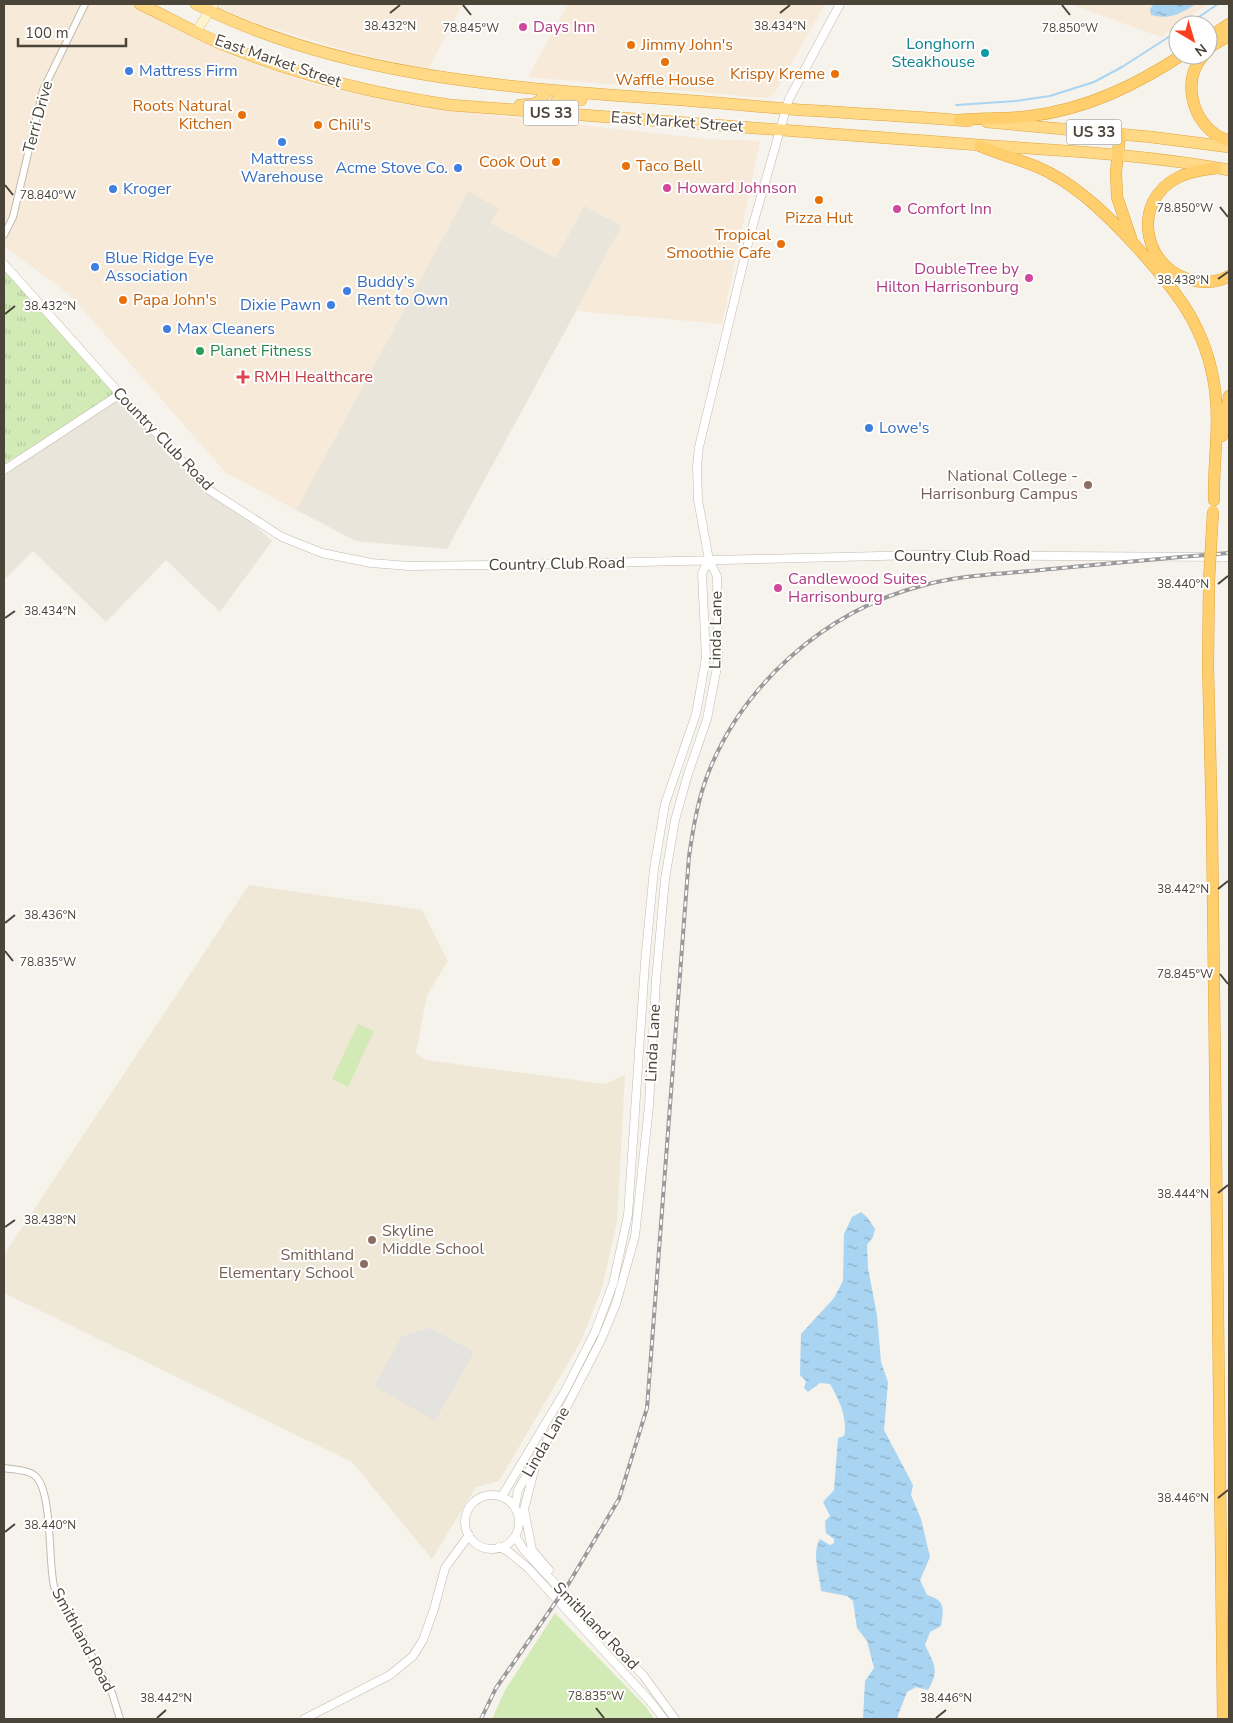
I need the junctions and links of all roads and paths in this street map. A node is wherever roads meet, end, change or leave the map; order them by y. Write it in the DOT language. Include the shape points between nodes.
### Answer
graph roads {
  1 [pos="85,4"];
  2 [pos="140,4"];
  3 [pos="196,4"];
  4 [pos="840,4"];
  5 [pos="212,7"];
  6 [pos="1229,24"];
  7 [pos="1218,31"];
  8 [pos="196,32"];
  9 [pos="1229,36"];
  10 [pos="1218,42"];
  11 [pos="1168,63"];
  12 [pos="1197,65"];
  13 [pos="547,90"];
  14 [pos="599,94"];
  15 [pos="491,108"];
  16 [pos="786,108"];
  17 [pos="547,112"];
  18 [pos="958,120"];
  19 [pos="779,130"];
  20 [pos="1120,134"];
  21 [pos="1229,140"];
  22 [pos="980,146"];
  23 [pos="1229,147"];
  24 [pos="1117,155"];
  25 [pos="1216,168"];
  26 [pos="1229,170"];
  27 [pos="4,234"];
  28 [pos="1132,242"];
  29 [pos="4,264"];
  30 [pos="1229,276"];
  31 [pos="120,394"];
  32 [pos="1229,396"];
  33 [pos="4,470"];
  34 [pos="1214,505"];
  35 [pos="1229,557"];
  36 [pos="710,560"];
  37 [pos="537,1459"];
  38 [pos="4,1468"];
  39 [pos="502,1496"];
  40 [pos="515,1506"];
  41 [pos="469,1535"];
  42 [pos="515,1536"];
  43 [pos="475,1542"];
  44 [pos="499,1547"];
  45 [pos="457,1552"];
  46 [pos="585,1614"];
  47 [pos="120,1719"];
  48 [pos="304,1719"];
  49 [pos="664,1719"];
  50 [pos="675,1719"];
  51 [pos="1223,1719"];
  1 -- 27 [label="street, Terri Drive" via="43,90 13,217"];
  2 -- 8 [label="highway, East Market Street / US 33"];
  3 -- 5 [label="highway, East Market Street / US 33"];
  4 -- 16 [label="street, Linda Lane"];
  5 -- 8 [label="main road"];
  5 -- 13 [label="highway, East Market Street / US 33" via="244,26 384,67 463,81"];
  6 -- 7 [label="highway"];
  8 -- 15 [label="highway, East Market Street / US 33" via="243,52 338,83 428,102"];
  9 -- 10 [label="highway"];
  11 -- 18 [label="highway" via="1133,84 1072,108 1030,116"];
  12 -- 21 [label="highway" via="1192,76 1194,109 1216,136"];
  13 -- 14 [label="highway, East Market Street / US 33"];
  13 -- 15 [label="highway" via="534,104"];
  14 -- 16 [label="highway, East Market Street / US 33"];
  14 -- 17 [label="highway" via="588,100 557,100"];
  15 -- 17 [label="highway, East Market Street / US 33"];
  16 -- 18 [label="highway, East Market Street / US 33"];
  16 -- 19 [label="street, Linda Lane"];
  17 -- 19 [label="highway, East Market Street / US 33"];
  18 -- 20 [label="highway, East Market Street / US 33"];
  19 -- 22 [label="highway, East Market Street / US 33"];
  19 -- 36 [label="street, Linda Lane" via="750,235 698,456 698,500"];
  20 -- 23 [label="highway, East Market Street / US 33"];
  20 -- 24 [label="highway"];
  22 -- 24 [label="highway, East Market Street / US 33"];
  22 -- 28 [label="highway" via="1035,166 1067,183 1096,205"];
  24 -- 25 [label="highway, East Market Street / US 33"];
  24 -- 28 [label="highway" via="1117,197"];
  25 -- 26 [label="highway, East Market Street / US 33"];
  25 -- 30 [label="highway" via="1189,173 1165,185 1149,213 1148,236 1166,268 1187,280 1210,283"];
  28 -- 34 [label="highway" via="1178,296 1195,324 1208,358 1216,411"];
  29 -- 31 [label="street, Country Club Road"];
  31 -- 33 [label="street"];
  31 -- 36 [label="street, Country Club Road" via="209,490 282,537 322,553 371,563 409,566"];
  32 -- 34 [label="highway"];
  34 -- 51 [label="highway, bridge" via="1208,656"];
  35 -- 36 [label="street, Country Club Road" via="918,555"];
  36 -- 37 [label="street, Linda Lane" via="717,576 718,662 707,719 675,820 665,879 649,1106 635,1236 616,1304 601,1340"];
  36 -- 39 [label="street, Linda Lane" via="702,573 706,658 696,714 665,804 654,869 628,1215 613,1284 595,1332 565,1391"];
  37 -- 40 [label="street, Linda Lane" via="518,1490"];
  37 -- 46 [label="street" via="524,1509 532,1550"];
  38 -- 47 [label="street, Smithland Road" via="29,1472 41,1484 55,1589 109,1687"];
  39 -- 40 [label="street"];
  39 -- 41 [label="street" via="483,1496 469,1508 465,1522"];
  40 -- 42 [label="street" via="519,1524"];
  41 -- 43 [label="street"];
  41 -- 45 [label="street"];
  42 -- 44 [label="street" via="511,1542"];
  42 -- 46 [label="street, Smithland Road" via="524,1550"];
  43 -- 44 [label="street" via="483,1547"];
  43 -- 45 [label="street"];
  44 -- 49 [label="street, Smithland Road" via="528,1568"];
  45 -- 48 [label="street" via="445,1568 423,1640 412,1656 390,1675"];
  46 -- 50 [label="street, Smithland Road" via="643,1675"];
}
